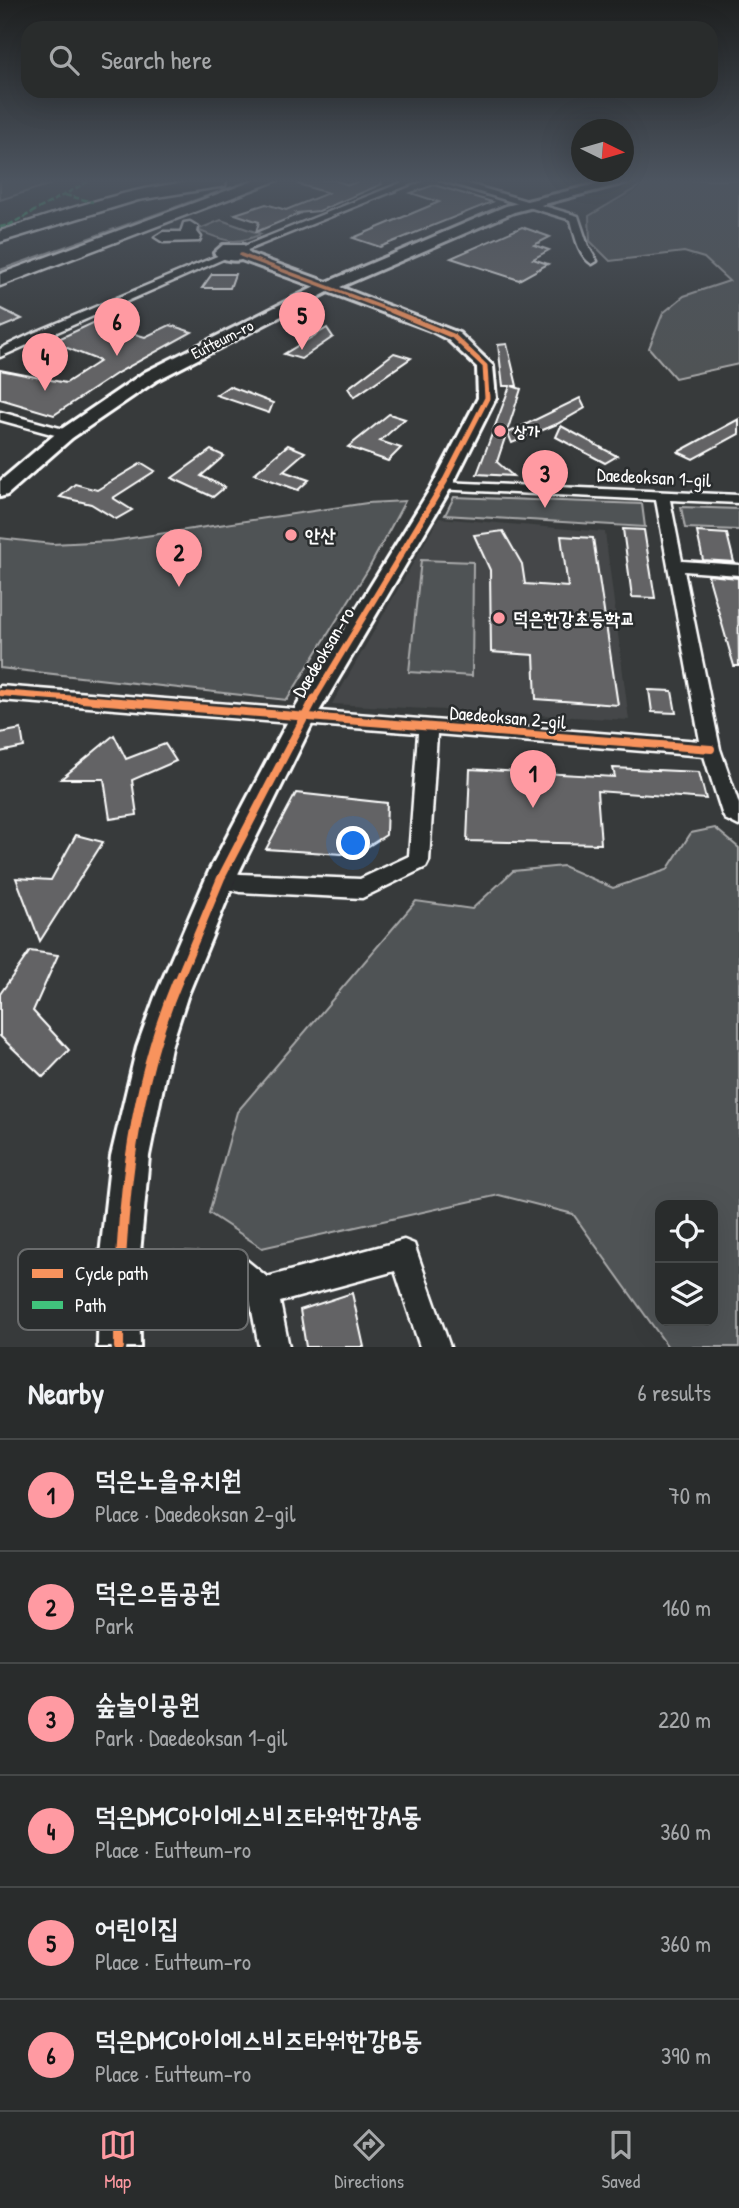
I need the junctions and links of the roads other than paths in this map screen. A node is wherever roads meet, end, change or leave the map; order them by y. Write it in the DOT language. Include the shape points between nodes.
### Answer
graph roads {
  1 [pos="63,243"];
  2 [pos="147,243"];
  3 [pos="179,243"];
  4 [pos="198,243"];
  5 [pos="218,243"];
  6 [pos="263,243"];
  7 [pos="428,243"];
  8 [pos="582,243"];
  9 [pos="241,252"];
  10 [pos="592,261"];
  11 [pos="31,269"];
  12 [pos="0,280"];
  13 [pos="327,287"];
  14 [pos="0,354"];
  15 [pos="0,416"];
  16 [pos="66,434"];
  17 [pos="442,486"];
  18 [pos="0,491"];
  19 [pos="662,496"];
  20 [pos="739,499"];
  21 [pos="674,565"];
  22 [pos="739,570"];
  23 [pos="0,693"];
  24 [pos="303,717"];
  25 [pos="428,726"];
  26 [pos="711,749"];
  27 [pos="739,818"];
  28 [pos="221,878"];
  29 [pos="121,1249"];
  30 [pos="248,1280"];
  31 [pos="263,1292"];
  32 [pos="274,1347"];
  33 [pos="435,1347"];
  1 -- 11 [label="highway"];
  2 -- 11 [label="highway" via="94,262"];
  3 -- 11 [label="highway"];
  4 -- 14 [label="street" via="76,318"];
  5 -- 9 [label="street"];
  6 -- 9 [label="street"];
  7 -- 13 [label="street, Eutteum-ro"];
  8 -- 10 [label="street"];
  9 -- 13 [label="street, Daedeoksan-ro"];
  11 -- 12 [label="highway"];
  13 -- 16 [label="street, Eutteum-ro" via="151,376"];
  13 -- 17 [label="street, Daedeoksan-ro" via="453,336 485,366 487,398"];
  15 -- 16 [label="street"];
  16 -- 18 [label="street, Eutteum-ro"];
  17 -- 19 [label="street, Daedeoksan 1-gil"];
  17 -- 24 [label="street, Daedeoksan-ro"];
  19 -- 20 [label="street, Daedeoksan 1-gil"];
  19 -- 21 [label="street"];
  21 -- 22 [label="street"];
  21 -- 26 [label="street"];
  23 -- 24 [label="street, Daedeoksan 2-gil"];
  24 -- 25 [label="street, Daedeoksan 2-gil"];
  24 -- 28 [label="street, Daedeoksan-ro"];
  25 -- 26 [label="street, Daedeoksan 2-gil"];
  25 -- 28 [label="street" via="419,861 362,889 240,883"];
  26 -- 27 [label="street" via="732,813"];
  28 -- 29 [label="street, Daedeoksan-ro" via="153,1046 130,1156"];
  30 -- 31 [label="street"];
  31 -- 32 [label="street"];
  31 -- 33 [label="street" via="404,1254"];
}
